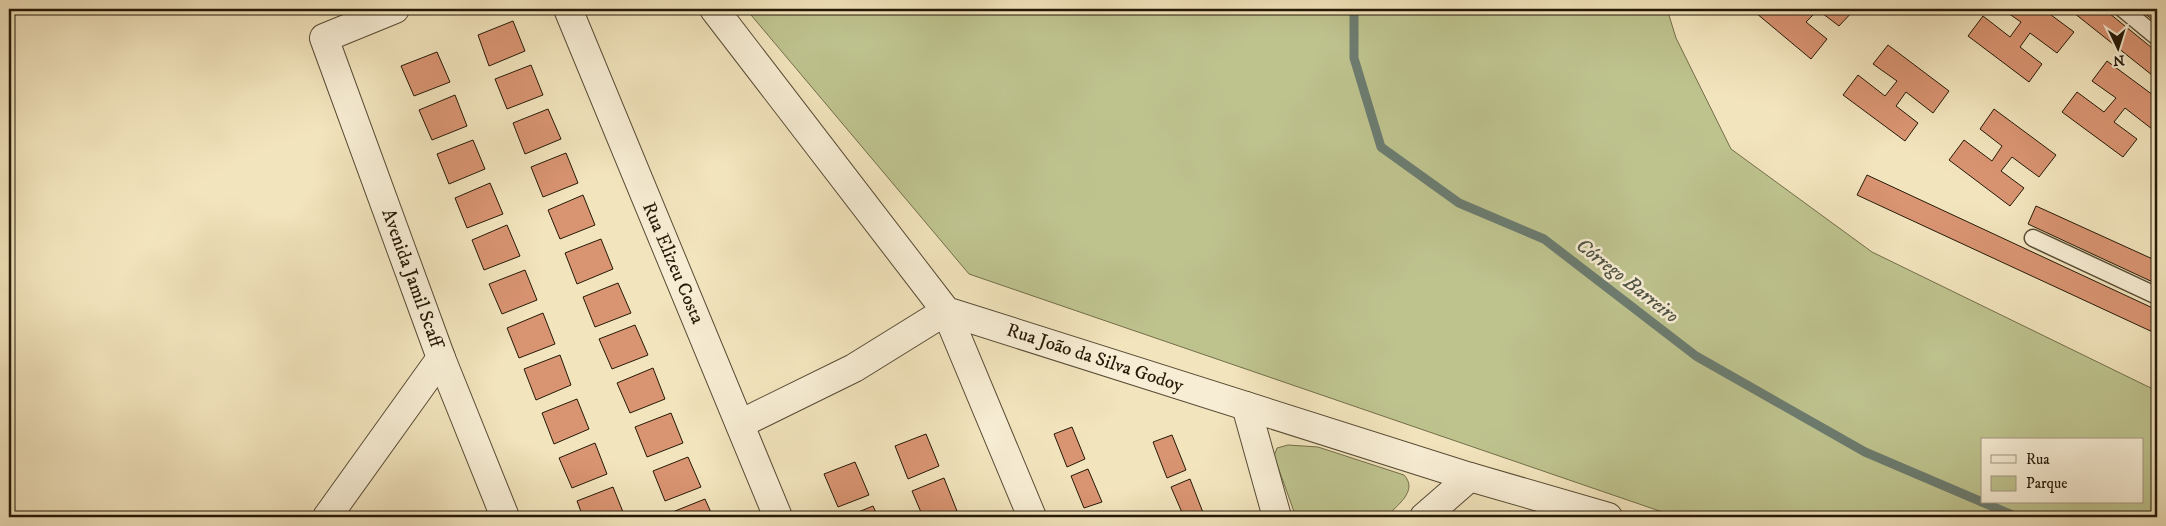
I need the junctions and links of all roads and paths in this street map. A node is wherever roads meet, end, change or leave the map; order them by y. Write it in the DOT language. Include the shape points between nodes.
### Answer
graph roads {
  1 [pos="395,9"];
  2 [pos="568,9"];
  3 [pos="714,9"];
  4 [pos="2123,9"];
  5 [pos="2157,37"];
  6 [pos="2033,238"];
  7 [pos="2157,296"];
  8 [pos="946,311"];
  9 [pos="441,358"];
  10 [pos="1246,406"];
  11 [pos="740,424"];
  12 [pos="1470,477"];
  13 [pos="327,517"];
  14 [pos="505,517"];
  15 [pos="778,517"];
  16 [pos="1032,517"];
  17 [pos="1277,517"];
  18 [pos="1424,517"];
  19 [pos="1608,517"];
  1 -- 9 [label="street, Avenida Jamil Scaff" via="324,38"];
  2 -- 11 [label="street, Rua Elizeu Costa"];
  3 -- 8 [label="street"];
  4 -- 5 [label="lane"];
  6 -- 7 [label="lane"];
  8 -- 10 [label="street, Rua João da Silva Godoy"];
  8 -- 11 [label="street" via="854,368"];
  8 -- 16 [label="street"];
  9 -- 13 [label="street"];
  9 -- 14 [label="street, Avenida Jamil Scaff"];
  10 -- 12 [label="street, Rua João da Silva Godoy"];
  10 -- 17 [label="street"];
  11 -- 15 [label="street, Rua Elizeu Costa"];
  12 -- 18 [label="street"];
  12 -- 19 [label="street, Rua João da Silva Godoy"];
}
